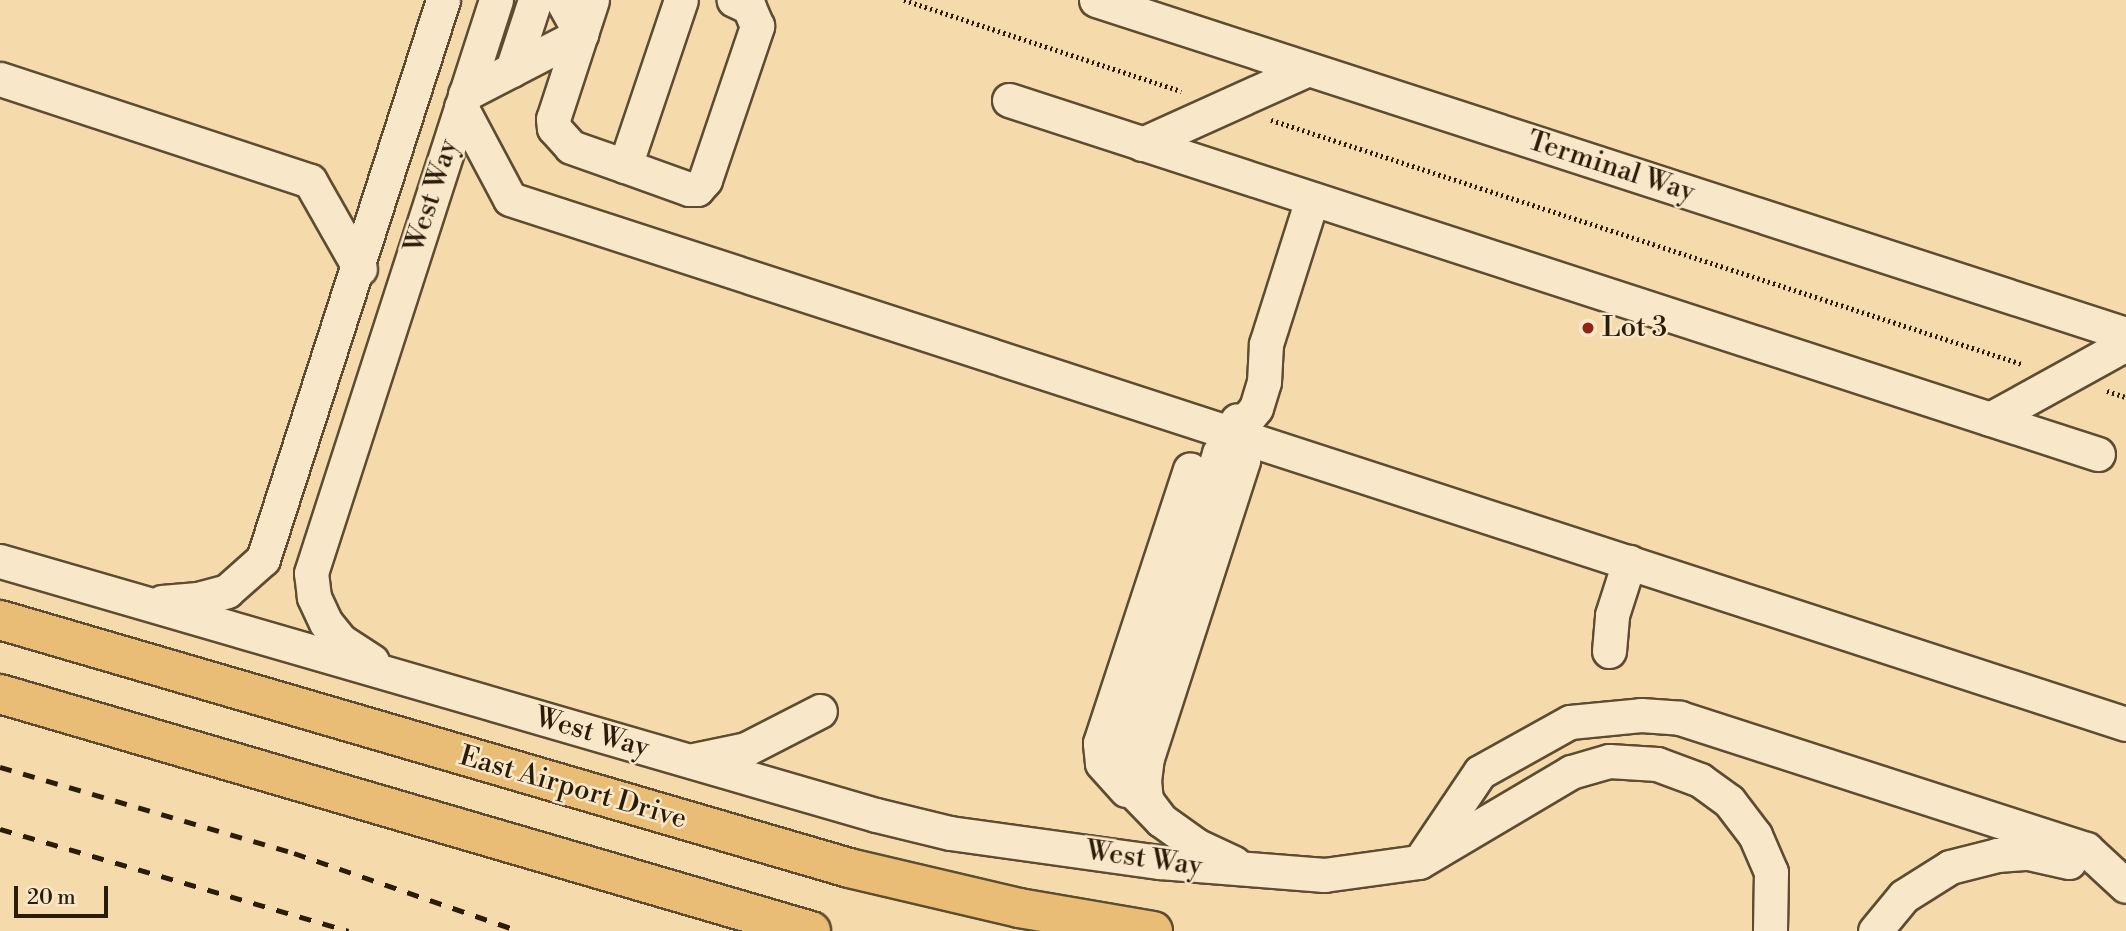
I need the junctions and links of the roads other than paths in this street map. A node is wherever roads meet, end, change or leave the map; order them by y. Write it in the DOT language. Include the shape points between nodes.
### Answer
graph roads {
  1 [pos="443,0"];
  2 [pos="496,0"];
  3 [pos="535,0"];
  4 [pos="562,0"];
  5 [pos="592,0"];
  6 [pos="681,0"];
  7 [pos="734,0"];
  8 [pos="1096,0"];
  9 [pos="581,34"];
  10 [pos="1308,69"];
  11 [pos="512,70"];
  12 [pos="0,79"];
  13 [pos="1009,100"];
  14 [pos="463,101"];
  15 [pos="1142,144"];
  16 [pos="625,166"];
  17 [pos="1312,199"];
  18 [pos="360,269"];
  19 [pos="2126,334"];
  20 [pos="2126,344"];
  21 [pos="2003,423"];
  22 [pos="1237,435"];
  23 [pos="2098,454"];
  24 [pos="0,561"];
  25 [pos="1629,562"];
  26 [pos="145,603"];
  27 [pos="0,620"];
  28 [pos="1609,651"];
  29 [pos="401,678"];
  30 [pos="0,694"];
  31 [pos="820,711"];
  32 [pos="2126,724"];
  33 [pos="688,761"];
  34 [pos="1161,820"];
  35 [pos="1419,862"];
  36 [pos="1255,873"];
  37 [pos="2126,886"];
  38 [pos="2126,896"];
  39 [pos="811,931"];
  40 [pos="1153,931"];
  41 [pos="1770,931"];
  42 [pos="1875,931"];
  1 -- 18 [label="lane, West Way"];
  2 -- 14 [label="lane, West Way"];
  3 -- 11 [label="lane"];
  4 -- 9 [label="lane"];
  5 -- 9 [label="lane"];
  6 -- 16 [label="lane"];
  7 -- 16 [label="lane" via="749,7 757,26 705,180 697,189 689,189"];
  8 -- 10 [label="lane, Terminal Way"];
  9 -- 11 [label="lane"];
  9 -- 16 [label="lane" via="554,128 571,147"];
  10 -- 15 [label="lane"];
  10 -- 19 [label="lane, Terminal Way"];
  11 -- 14 [label="lane"];
  12 -- 18 [label="lane" via="310,181"];
  13 -- 15 [label="lane"];
  14 -- 22 [label="lane" via="510,199"];
  14 -- 29 [label="lane, West Way" via="311,573 314,597 340,640"];
  15 -- 17 [label="lane"];
  17 -- 21 [label="lane"];
  17 -- 22 [label="lane" via="1266,344 1245,375 1237,402"];
  18 -- 26 [label="lane, West Way" via="263,559 227,590 198,599"];
  20 -- 21 [label="lane" via="2064,378"];
  21 -- 23 [label="lane"];
  22 -- 25 [label="lane"];
  22 -- 34 [label="lane" via="1243,460 1147,758 1146,800"];
  22 -- 34 [label="lane" via="1219,453 1126,745 1125,783"];
  24 -- 26 [label="lane, West Way"];
  25 -- 28 [label="lane" via="1612,615"];
  25 -- 32 [label="lane"];
  26 -- 29 [label="lane, West Way"];
  27 -- 40 [label="main road, East Airport Drive" via="849,868 1019,908"];
  29 -- 33 [label="lane, West Way"];
  30 -- 39 [label="main road"];
  31 -- 33 [label="lane" via="746,749"];
  33 -- 36 [label="lane, West Way" via="950,833"];
  34 -- 36 [label="lane" via="1196,845"];
  35 -- 36 [label="lane, West Way" via="1335,875"];
  35 -- 37 [label="lane" via="1480,772 1570,722 1641,715 1680,718 2086,849"];
  35 -- 41 [label="lane, West Way" via="1571,772 1609,761 1657,764 1700,780 1719,794 1755,835 1771,872"];
  38 -- 42 [label="lane" via="2062,859 2028,853 1997,855 1950,867 1921,883"];
}
